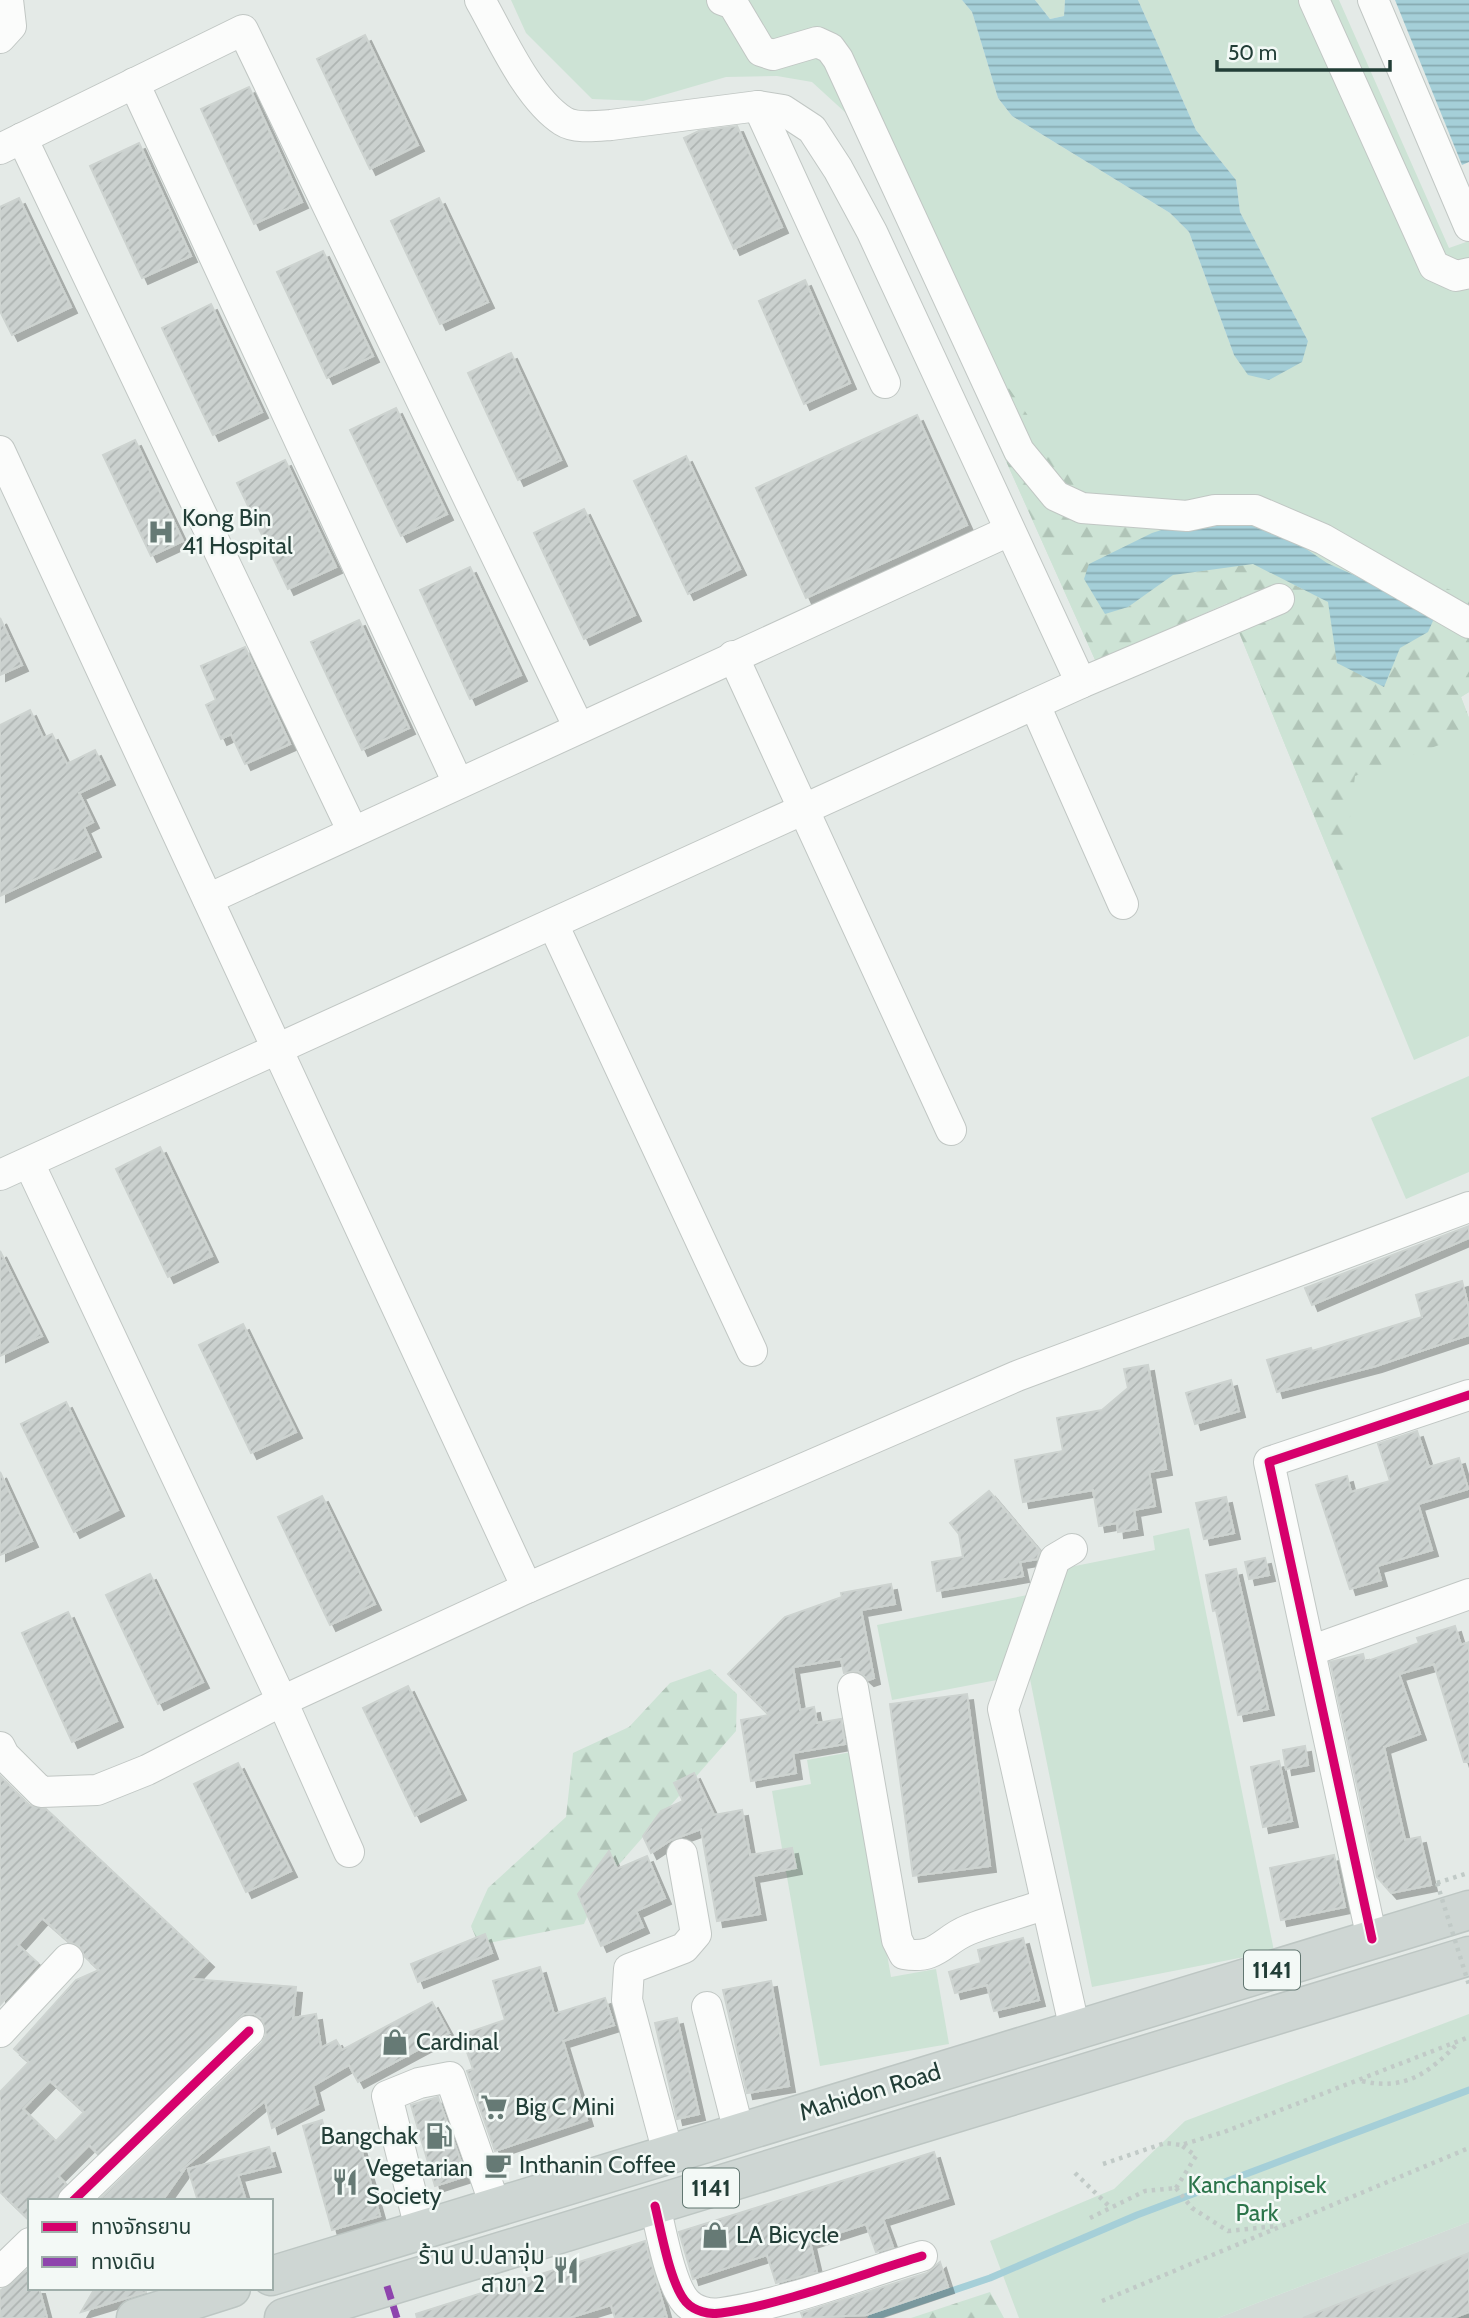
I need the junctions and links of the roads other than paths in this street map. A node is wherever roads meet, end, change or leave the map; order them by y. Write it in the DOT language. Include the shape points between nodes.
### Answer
graph roads {
  1 [pos="8,0"];
  2 [pos="480,0"];
  3 [pos="722,0"];
  4 [pos="1314,0"];
  5 [pos="1373,0"];
  6 [pos="0,38"];
  7 [pos="134,83"];
  8 [pos="758,106"];
  9 [pos="11,144"];
  10 [pos="1469,228"];
  11 [pos="1469,273"];
  12 [pos="886,383"];
  13 [pos="0,451"];
  14 [pos="1009,531"];
  15 [pos="1279,599"];
  16 [pos="1469,623"];
  17 [pos="733,656"];
  18 [pos="1081,683"];
  19 [pos="1035,705"];
  20 [pos="579,727"];
  21 [pos="458,783"];
  22 [pos="803,810"];
  23 [pos="353,832"];
  24 [pos="208,899"];
  25 [pos="1123,904"];
  26 [pos="553,924"];
  27 [pos="278,1049"];
  28 [pos="951,1130"];
  29 [pos="29,1163"];
  30 [pos="0,1175"];
  31 [pos="1469,1207"];
  32 [pos="752,1351"];
  33 [pos="1469,1395"];
  34 [pos="1072,1549"];
  35 [pos="527,1588"];
  36 [pos="1469,1594"];
  37 [pos="1310,1651"];
  38 [pos="853,1688"];
  39 [pos="282,1701"];
  40 [pos="0,1747"];
  41 [pos="349,1852"];
  42 [pos="682,1854"];
  43 [pos="1467,1892"];
  44 [pos="1046,1904"];
  45 [pos="1372,1939"];
  46 [pos="1469,1956"];
  47 [pos="68,1959"];
  48 [pos="707,2007"];
  49 [pos="1074,2030"];
  50 [pos="249,2031"];
  51 [pos="0,2032"];
  52 [pos="997,2055"];
  53 [pos="1009,2098"];
  54 [pos="739,2132"];
  55 [pos="668,2153"];
  56 [pos="76,2199"];
  57 [pos="495,2206"];
  58 [pos="655,2206"];
  59 [pos="419,2229"];
  60 [pos="28,2245"];
  61 [pos="922,2256"];
  62 [pos="0,2272"];
  63 [pos="273,2275"];
  64 [pos="225,2290"];
  65 [pos="135,2318"];
  66 [pos="284,2318"];
  1 -- 6 [label="street" via="11,26"];
  2 -- 8 [label="street" via="521,71 564,122 611,125"];
  3 -- 16 [label="street" via="733,4 761,51 773,55 817,42 830,48 838,59 1019,450 1056,496 1082,508 1187,516 1215,510 1255,510 1323,539"];
  4 -- 11 [label="street" via="1434,266 1456,276"];
  5 -- 10 [label="street"];
  7 -- 9 [label="street"];
  7 -- 20 [label="street" via="243,30"];
  7 -- 21 [label="street"];
  8 -- 12 [label="street"];
  8 -- 14 [label="street" via="783,110 812,129 838,169 872,232"];
  9 -- 23 [label="street"];
  13 -- 24 [label="street"];
  14 -- 17 [label="street"];
  14 -- 18 [label="street"];
  15 -- 18 [label="street"];
  17 -- 20 [label="street"];
  17 -- 22 [label="street"];
  18 -- 19 [label="street"];
  19 -- 22 [label="street"];
  19 -- 25 [label="street"];
  20 -- 21 [label="street"];
  21 -- 23 [label="street"];
  22 -- 26 [label="street"];
  22 -- 28 [label="street"];
  23 -- 24 [label="street"];
  24 -- 27 [label="street"];
  26 -- 27 [label="street"];
  26 -- 32 [label="street"];
  27 -- 29 [label="street"];
  27 -- 35 [label="street"];
  29 -- 30 [label="street"];
  29 -- 39 [label="street"];
  31 -- 35 [label="street" via="1017,1376"];
  33 -- 37 [label="street" via="1269,1462"];
  34 -- 44 [label="street" via="1055,1559 1003,1709"];
  35 -- 39 [label="street"];
  36 -- 37 [label="street"];
  37 -- 45 [label="street"];
  38 -- 44 [label="street" via="897,1940 904,1954 916,1956 944,1947 965,1931"];
  39 -- 40 [label="street" via="147,1770 97,1790 41,1792"];
  39 -- 41 [label="street"];
  42 -- 55 [label="street" via="696,1934 684,1948 629,1969 627,2000"];
  43 -- 45 [label="main road, Mahidon Road / 1141"];
  44 -- 49 [label="street"];
  45 -- 49 [label="main road, Mahidon Road / 1141"];
  46 -- 53 [label="main road, Mahidon Road / 1141"];
  47 -- 51 [label="street"];
  48 -- 54 [label="street"];
  49 -- 52 [label="main road, Mahidon Road / 1141"];
  50 -- 56 [label="street"];
  52 -- 53 [label="main road"];
  52 -- 54 [label="main road, Mahidon Road / 1141"];
  53 -- 58 [label="main road, Mahidon Road / 1141"];
  54 -- 55 [label="main road, Mahidon Road / 1141"];
  55 -- 57 [label="main road, Mahidon Road / 1141"];
  57 -- 59 [label="main road, Mahidon Road / 1141"];
  57 -- 59 [label="street" via="450,2077 419,2083 387,2096"];
  58 -- 61 [label="street" via="677,2285 686,2302 702,2312 719,2314"];
  58 -- 66 [label="main road, Mahidon Road / 1141"];
  59 -- 63 [label="main road, Mahidon Road / 1141"];
  60 -- 62 [label="street"];
  64 -- 65 [label="main road"];
}
